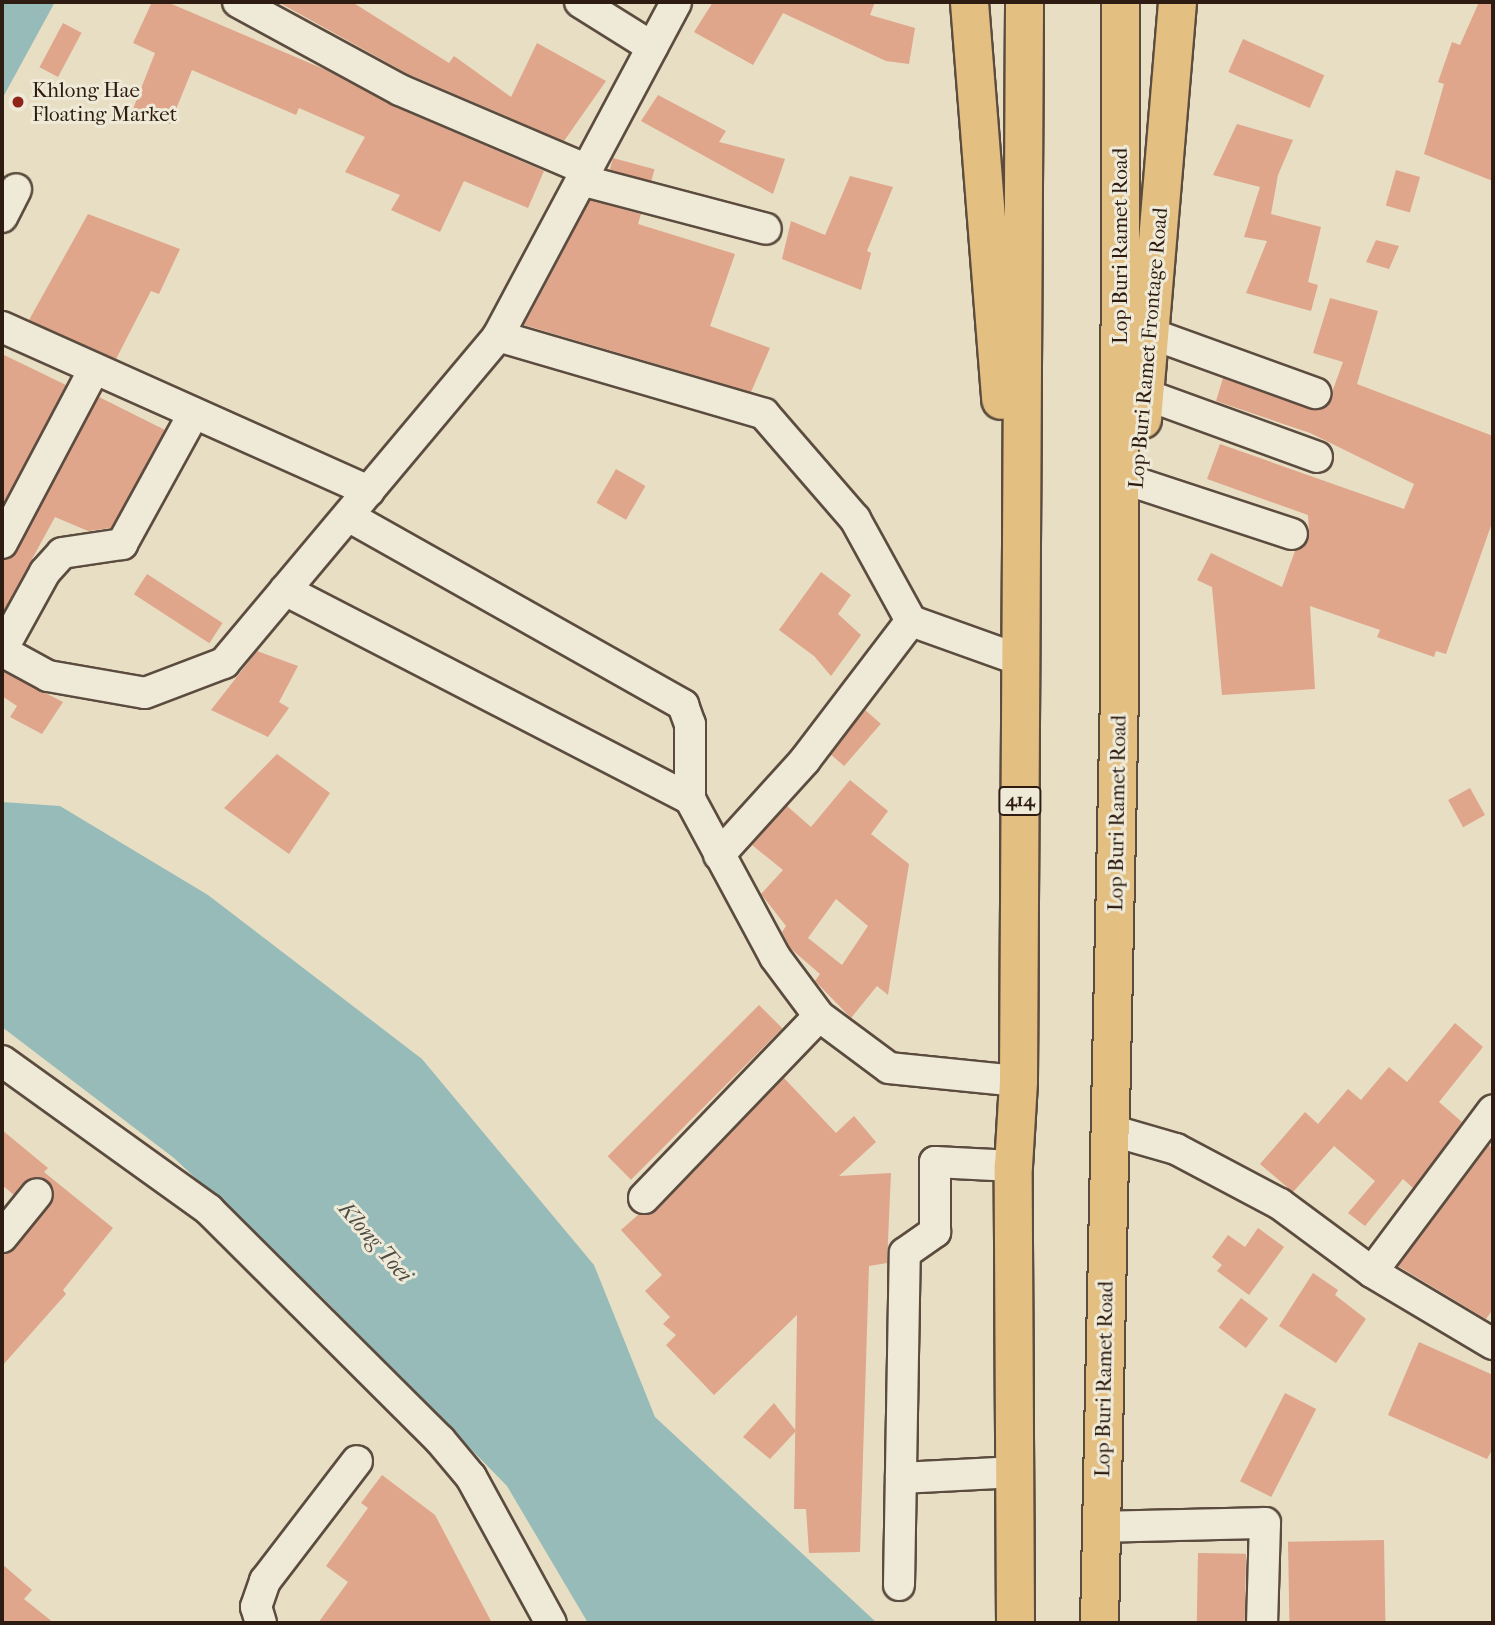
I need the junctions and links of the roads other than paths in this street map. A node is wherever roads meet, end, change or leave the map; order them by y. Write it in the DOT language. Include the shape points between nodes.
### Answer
graph roads {
  1 [pos="238,2"];
  2 [pos="580,2"];
  3 [pos="676,2"];
  4 [pos="970,2"];
  5 [pos="1024,2"];
  6 [pos="1120,2"];
  7 [pos="1177,2"];
  8 [pos="652,47"];
  9 [pos="583,174"];
  10 [pos="16,189"];
  11 [pos="2,217"];
  12 [pos="766,229"];
  13 [pos="2,327"];
  14 [pos="1149,333"];
  15 [pos="498,336"];
  16 [pos="94,369"];
  17 [pos="1315,393"];
  18 [pos="1144,394"];
  19 [pos="194,413"];
  20 [pos="1317,457"];
  21 [pos="1137,483"];
  22 [pos="369,491"];
  23 [pos="348,516"];
  24 [pos="1292,534"];
  25 [pos="2,543"];
  26 [pos="285,590"];
  27 [pos="911,621"];
  28 [pos="2,650"];
  29 [pos="1020,660"];
  30 [pos="1119,695"];
  31 [pos="690,799"];
  32 [pos="719,856"];
  33 [pos="818,1016"];
  34 [pos="2,1061"];
  35 [pos="1018,1081"];
  36 [pos="1493,1110"];
  37 [pos="1110,1130"];
  38 [pos="1013,1166"];
  39 [pos="37,1194"];
  40 [pos="644,1198"];
  41 [pos="2,1237"];
  42 [pos="1372,1272"];
  43 [pos="1493,1344"];
  44 [pos="356,1461"];
  45 [pos="1016,1472"];
  46 [pos="901,1478"];
  47 [pos="1101,1527"];
  48 [pos="899,1585"];
  49 [pos="1015,1611"];
  50 [pos="1099,1611"];
  51 [pos="261,1623"];
  52 [pos="551,1623"];
  53 [pos="1262,1623"];
  1 -- 9 [label="street" via="400,90"];
  2 -- 8 [label="street"];
  3 -- 8 [label="street"];
  4 -- 29 [label="main road, 414"];
  5 -- 29 [label="main road, 414"];
  6 -- 30 [label="main road, Lop Buri Ramet Road"];
  7 -- 14 [label="main road, Lop Buri Ramet Frontage Road"];
  8 -- 9 [label="street"];
  9 -- 12 [label="street"];
  9 -- 15 [label="street"];
  10 -- 11 [label="street"];
  13 -- 16 [label="street"];
  14 -- 17 [label="street"];
  14 -- 18 [label="main road, Lop Buri Ramet Frontage Road"];
  15 -- 22 [label="street"];
  15 -- 27 [label="street" via="764,414 855,519"];
  16 -- 19 [label="street"];
  16 -- 25 [label="street"];
  18 -- 20 [label="street"];
  18 -- 21 [label="main road, Lop Buri Ramet Frontage Road"];
  19 -- 22 [label="street"];
  19 -- 28 [label="street" via="122,544 62,553 46,572"];
  21 -- 24 [label="street"];
  21 -- 30 [label="main road, Lop Buri Ramet Frontage Road"];
  22 -- 23 [label="street"];
  23 -- 26 [label="street"];
  23 -- 31 [label="street" via="683,705 690,724"];
  26 -- 28 [label="street" via="224,663 145,693 48,676"];
  26 -- 31 [label="street"];
  27 -- 29 [label="street"];
  27 -- 32 [label="street" via="805,760"];
  29 -- 35 [label="main road, 414"];
  30 -- 37 [label="main road, Lop Buri Ramet Road"];
  31 -- 32 [label="street"];
  32 -- 33 [label="street" via="775,957"];
  33 -- 35 [label="street" via="889,1068"];
  33 -- 40 [label="street"];
  34 -- 52 [label="street" via="209,1210 440,1440 471,1477"];
  35 -- 38 [label="main road, 414"];
  36 -- 42 [label="street"];
  37 -- 42 [label="street" via="1176,1149 1280,1204"];
  37 -- 47 [label="main road, Lop Buri Ramet Road"];
  38 -- 45 [label="main road, 414"];
  38 -- 46 [label="street" via="935,1162 935,1232 905,1253"];
  39 -- 41 [label="street"];
  42 -- 43 [label="street"];
  44 -- 51 [label="street" via="265,1580 256,1607"];
  45 -- 46 [label="street"];
  45 -- 49 [label="main road, 414"];
  46 -- 48 [label="street"];
  47 -- 50 [label="main road, Lop Buri Ramet Road"];
  47 -- 53 [label="street" via="1265,1524"];
}
